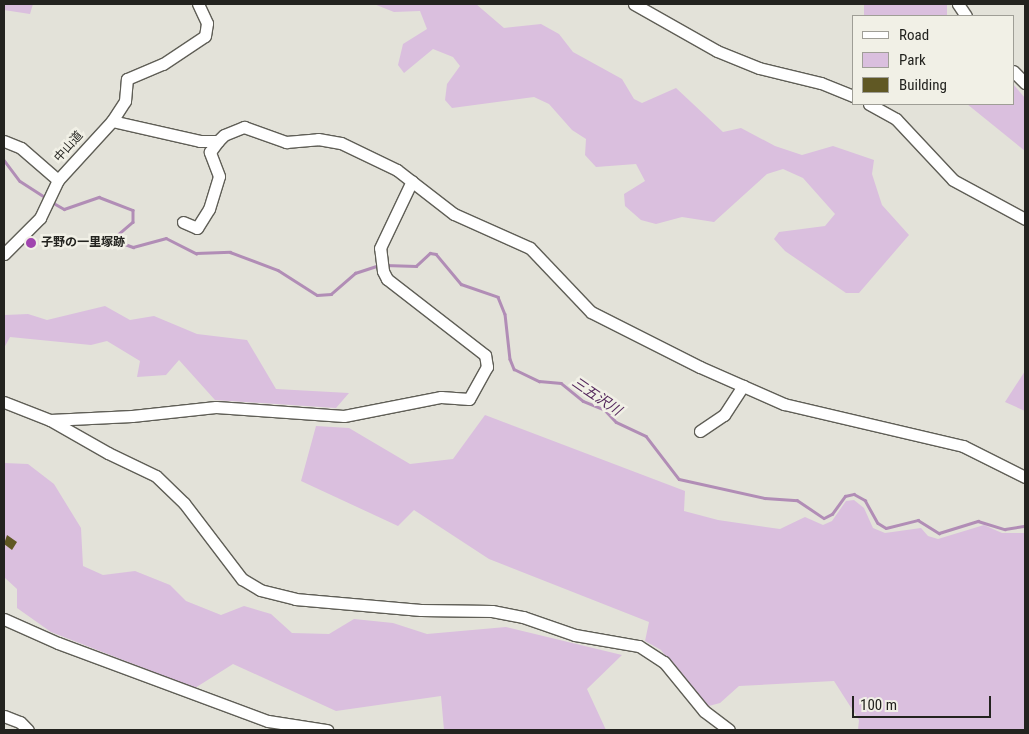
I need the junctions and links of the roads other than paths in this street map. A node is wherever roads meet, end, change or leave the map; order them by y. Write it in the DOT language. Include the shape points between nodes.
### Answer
graph roads {
  1 [pos="198,4"];
  2 [pos="634,4"];
  3 [pos="958,4"];
  4 [pos="965,15"];
  5 [pos="1014,72"];
  6 [pos="1025,83"];
  7 [pos="852,96"];
  8 [pos="871,105"];
  9 [pos="112,121"];
  10 [pos="4,141"];
  11 [pos="218,141"];
  12 [pos="58,180"];
  13 [pos="412,181"];
  14 [pos="1025,218"];
  15 [pos="183,222"];
  16 [pos="4,254"];
  17 [pos="743,386"];
  18 [pos="4,402"];
  19 [pos="50,420"];
  20 [pos="700,431"];
  21 [pos="1025,477"];
  22 [pos="4,619"];
  23 [pos="4,716"];
  24 [pos="28,730"];
  25 [pos="327,730"];
  26 [pos="729,730"];
  1 -- 9 [label="street, 中山道" via="207,23 205,36 163,64 127,79 125,101"];
  2 -- 7 [label="street" via="717,51 759,68 821,83"];
  3 -- 4 [label="street"];
  5 -- 6 [label="street"];
  8 -- 14 [label="street" via="896,119 952,180"];
  9 -- 11 [label="street" via="200,141"];
  9 -- 12 [label="street, 中山道"];
  10 -- 12 [label="street" via="21,148"];
  11 -- 13 [label="street" via="224,135 244,128 286,142 328,140 369,155"];
  11 -- 15 [label="street" via="210,152 219,176 209,209 196,228"];
  12 -- 16 [label="street, 中山道" via="40,218"];
  13 -- 17 [label="street" via="454,214 530,248 591,312"];
  13 -- 19 [label="street" via="382,241 380,259 383,271 387,280 485,355 487,367 469,399 441,397 344,416 216,407"];
  17 -- 20 [label="street" via="724,415"];
  17 -- 21 [label="street" via="796,407 963,446"];
  18 -- 19 [label="street"];
  19 -- 26 [label="street" via="156,476 184,503 242,579 260,590 314,601 421,610 492,611 523,617 575,635 639,646 664,662 704,711"];
  22 -- 25 [label="street" via="58,643 268,721"];
  23 -- 24 [label="street" via="20,722"];
}
